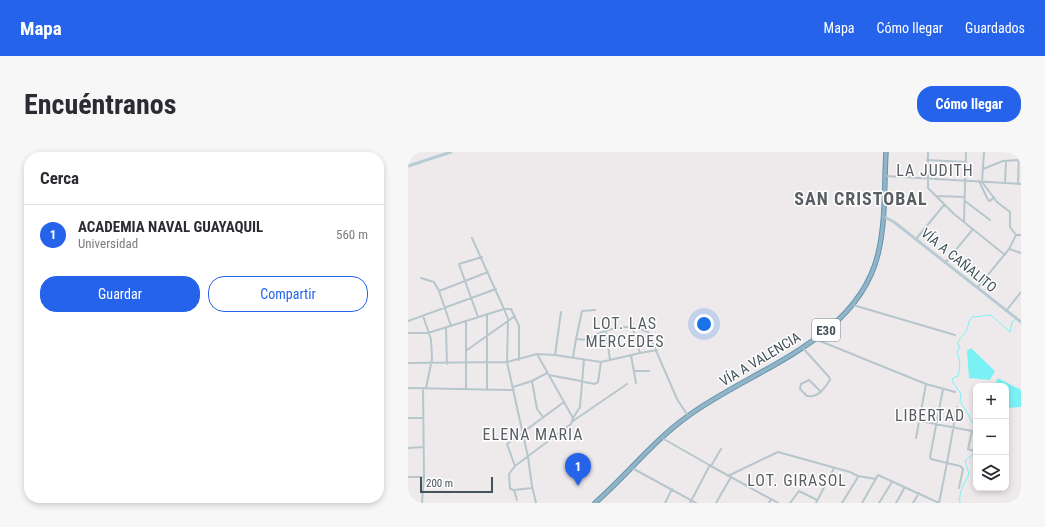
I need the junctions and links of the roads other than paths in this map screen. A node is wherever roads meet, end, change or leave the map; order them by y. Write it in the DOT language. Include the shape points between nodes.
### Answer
graph roads {
  1 [pos="452,152"];
  2 [pos="886,152"];
  3 [pos="928,152"];
  4 [pos="966,152"];
  5 [pos="984,152"];
  6 [pos="1019,152"];
  7 [pos="927,160"];
  8 [pos="1019,160"];
  9 [pos="1006,161"];
  10 [pos="966,162"];
  11 [pos="408,166"];
  12 [pos="983,169"];
  13 [pos="885,176"];
  14 [pos="927,178"];
  15 [pos="965,180"];
  16 [pos="980,181"];
  17 [pos="1005,183"];
  18 [pos="1020,184"];
  19 [pos="936,196"];
  20 [pos="965,197"];
  21 [pos="994,197"];
  22 [pos="964,201"];
  23 [pos="944,205"];
  24 [pos="883,216"];
  25 [pos="990,220"];
  26 [pos="964,221"];
  27 [pos="973,229"];
  28 [pos="1016,235"];
  29 [pos="1021,235"];
  30 [pos="472,238"];
  31 [pos="916,239"];
  32 [pos="1009,249"];
  33 [pos="1021,253"];
  34 [pos="1005,255"];
  35 [pos="482,257"];
  36 [pos="945,262"];
  37 [pos="488,272"];
  38 [pos="421,278"];
  39 [pos="466,281"];
  40 [pos="977,288"];
  41 [pos="496,289"];
  42 [pos="439,291"];
  43 [pos="1021,292"];
  44 [pos="472,299"];
  45 [pos="853,305"];
  46 [pos="444,308"];
  47 [pos="504,309"];
  48 [pos="595,310"];
  49 [pos="1006,311"];
  50 [pos="561,312"];
  51 [pos="487,314"];
  52 [pos="423,316"];
  53 [pos="515,316"];
  54 [pos="478,317"];
  55 [pos="508,319"];
  56 [pos="408,321"];
  57 [pos="466,321"];
  58 [pos="1020,321"];
  59 [pos="451,326"];
  60 [pos="632,326"];
  61 [pos="446,328"];
  62 [pos="606,331"];
  63 [pos="408,333"];
  64 [pos="428,333"];
  65 [pos="955,335"];
  66 [pos="487,336"];
  67 [pos="576,339"];
  68 [pos="814,339"];
  69 [pos="802,347"];
  70 [pos="467,350"];
  71 [pos="657,350"];
  72 [pos="640,353"];
  73 [pos="537,354"];
  74 [pos="555,355"];
  75 [pos="631,355"];
  76 [pos="573,357"];
  77 [pos="584,359"];
  78 [pos="519,360"];
  79 [pos="610,360"];
  80 [pos="486,362"];
  81 [pos="507,362"];
  82 [pos="601,362"];
  83 [pos="408,363"];
  84 [pos="467,363"];
  85 [pos="430,364"];
  86 [pos="447,364"];
  87 [pos="634,371"];
  88 [pos="649,371"];
  89 [pos="548,374"];
  90 [pos="532,381"];
  91 [pos="581,381"];
  92 [pos="584,382"];
  93 [pos="636,382"];
  94 [pos="627,384"];
  95 [pos="926,384"];
  96 [pos="513,386"];
  97 [pos="408,388"];
  98 [pos="423,388"];
  99 [pos="426,389"];
  100 [pos="466,389"];
  101 [pos="943,389"];
  102 [pos="487,390"];
  103 [pos="514,390"];
  104 [pos="822,392"];
  105 [pos="955,392"];
  106 [pos="564,402"];
  107 [pos="580,407"];
  108 [pos="958,407"];
  109 [pos="688,416"];
  110 [pos="543,417"];
  111 [pos="579,417"];
  112 [pos="408,418"];
  113 [pos="423,418"];
  114 [pos="573,420"];
  115 [pos="920,421"];
  116 [pos="937,424"];
  117 [pos="954,427"];
  118 [pos="522,432"];
  119 [pos="662,438"];
  120 [pos="916,438"];
  121 [pos="424,447"];
  122 [pos="408,448"];
  123 [pos="721,449"];
  124 [pos="973,451"];
  125 [pos="528,457"];
  126 [pos="947,463"];
  127 [pos="515,466"];
  128 [pos="710,466"];
  129 [pos="632,467"];
  130 [pos="834,468"];
  131 [pos="729,476"];
  132 [pos="858,476"];
  133 [pos="408,477"];
  134 [pos="424,477"];
  135 [pos="876,479"];
  136 [pos="892,481"];
  137 [pos="905,487"];
  138 [pos="532,488"];
  139 [pos="959,488"];
  140 [pos="514,490"];
  141 [pos="672,490"];
  142 [pos="919,493"];
  143 [pos="929,498"];
  144 [pos="771,499"];
  145 [pos="516,500"];
  146 [pos="691,502"];
  147 [pos="816,502"];
  148 [pos="422,503"];
  149 [pos="536,503"];
  150 [pos="595,503"];
  151 [pos="665,503"];
  152 [pos="696,503"];
  153 [pos="716,503"];
  154 [pos="769,503"];
  155 [pos="778,503"];
  156 [pos="790,503"];
  157 [pos="842,503"];
  158 [pos="862,503"];
  159 [pos="879,503"];
  160 [pos="896,503"];
  161 [pos="913,503"];
  162 [pos="926,503"];
  163 [pos="939,503"];
  1 -- 11 [label="main road"];
  2 -- 13 [label="highway, VÍA A VALENCIA / E30"];
  3 -- 7 [label="street"];
  4 -- 10 [label="street"];
  5 -- 12 [label="street"];
  6 -- 8 [label="street"];
  7 -- 10 [label="street"];
  7 -- 14 [label="street"];
  8 -- 9 [label="street"];
  8 -- 18 [label="street"];
  9 -- 12 [label="street"];
  9 -- 17 [label="street"];
  10 -- 15 [label="street"];
  12 -- 16 [label="street"];
  13 -- 14 [label="street"];
  13 -- 24 [label="highway, VÍA A VALENCIA / E30"];
  14 -- 15 [label="street"];
  14 -- 19 [label="street" via="928,188"];
  15 -- 16 [label="street"];
  15 -- 20 [label="street"];
  16 -- 17 [label="street"];
  16 -- 21 [label="street"];
  16 -- 21 [label="street" via="982,191 988,200"];
  17 -- 18 [label="street"];
  19 -- 20 [label="street"];
  19 -- 23 [label="street"];
  20 -- 22 [label="street"];
  21 -- 28 [label="street" via="1010,212 1010,227"];
  22 -- 25 [label="street"];
  22 -- 26 [label="street"];
  23 -- 26 [label="street"];
  23 -- 31 [label="street"];
  24 -- 31 [label="main road, VÍA A CAÑALITO" via="890,218"];
  24 -- 45 [label="highway, VÍA A VALENCIA / E30" via="877,256 868,282"];
  26 -- 27 [label="street"];
  27 -- 34 [label="street"];
  27 -- 36 [label="street"];
  28 -- 29 [label="street"];
  28 -- 32 [label="street"];
  30 -- 35 [label="street"];
  31 -- 36 [label="main road, VÍA A CAÑALITO"];
  32 -- 33 [label="street"];
  32 -- 34 [label="street"];
  34 -- 40 [label="street"];
  35 -- 37 [label="street"];
  35 -- 39 [label="street" via="459,264"];
  36 -- 40 [label="main road, VÍA A CAÑALITO"];
  37 -- 39 [label="street"];
  37 -- 41 [label="street"];
  38 -- 42 [label="street" via="434,282"];
  39 -- 42 [label="street"];
  39 -- 44 [label="street"];
  40 -- 49 [label="main road, VÍA A CAÑALITO"];
  41 -- 44 [label="street"];
  41 -- 47 [label="street"];
  42 -- 46 [label="street"];
  43 -- 49 [label="street"];
  44 -- 46 [label="street"];
  44 -- 54 [label="street"];
  45 -- 65 [label="street"];
  45 -- 68 [label="highway, VÍA A VALENCIA / E30"];
  46 -- 52 [label="street"];
  46 -- 59 [label="street"];
  47 -- 51 [label="street"];
  47 -- 53 [label="street" via="512,309"];
  47 -- 55 [label="street"];
  48 -- 67 [label="street" via="581,312"];
  49 -- 58 [label="main road, VÍA A CAÑALITO"];
  50 -- 74 [label="street"];
  51 -- 54 [label="street"];
  51 -- 66 [label="street"];
  52 -- 56 [label="street"];
  52 -- 64 [label="street"];
  53 -- 55 [label="street"];
  53 -- 78 [label="street" via="519,326"];
  54 -- 57 [label="street"];
  55 -- 66 [label="street"];
  55 -- 81 [label="street"];
  57 -- 59 [label="street"];
  57 -- 70 [label="street"];
  59 -- 61 [label="street"];
  60 -- 62 [label="street" via="621,326"];
  60 -- 71 [label="street" via="649,333"];
  60 -- 72 [label="street"];
  61 -- 64 [label="street"];
  61 -- 86 [label="street"];
  62 -- 67 [label="street" via="589,340"];
  62 -- 79 [label="street"];
  63 -- 64 [label="street"];
  64 -- 85 [label="street" via="431,339"];
  66 -- 70 [label="street"];
  66 -- 80 [label="street"];
  67 -- 76 [label="street"];
  68 -- 69 [label="highway, VÍA A VALENCIA / E30"];
  68 -- 95 [label="street"];
  69 -- 104 [label="street" via="830,379"];
  69 -- 109 [label="highway, VÍA A VALENCIA / E30"];
  70 -- 84 [label="street"];
  71 -- 72 [label="street"];
  71 -- 109 [label="street" via="677,398"];
  72 -- 75 [label="street"];
  73 -- 74 [label="street"];
  73 -- 78 [label="street"];
  73 -- 89 [label="street"];
  74 -- 76 [label="street"];
  75 -- 79 [label="street"];
  75 -- 87 [label="street"];
  76 -- 77 [label="street"];
  77 -- 82 [label="street"];
  77 -- 91 [label="street"];
  78 -- 81 [label="street"];
  79 -- 82 [label="street"];
  80 -- 81 [label="street"];
  80 -- 84 [label="street"];
  80 -- 102 [label="street"];
  81 -- 96 [label="street"];
  82 -- 92 [label="street" via="598,382"];
  83 -- 85 [label="street"];
  84 -- 86 [label="street"];
  84 -- 100 [label="street"];
  85 -- 86 [label="street"];
  85 -- 99 [label="street"];
  87 -- 88 [label="street"];
  87 -- 93 [label="street"];
  89 -- 90 [label="street"];
  89 -- 91 [label="street"];
  89 -- 106 [label="street"];
  90 -- 96 [label="street"];
  90 -- 110 [label="street" via="537,409"];
  91 -- 107 [label="street"];
  94 -- 111 [label="street"];
  95 -- 101 [label="street"];
  95 -- 115 [label="street"];
  96 -- 103 [label="street"];
  97 -- 98 [label="street"];
  98 -- 99 [label="street"];
  98 -- 113 [label="street"];
  99 -- 100 [label="street"];
  100 -- 102 [label="street"];
  101 -- 105 [label="street"];
  101 -- 116 [label="street"];
  102 -- 103 [label="street"];
  103 -- 118 [label="street"];
  104 -- 104 [label="street" via="812,397 807,396 800,386 811,380"];
  106 -- 110 [label="street"];
  106 -- 114 [label="street"];
  107 -- 111 [label="street"];
  107 -- 114 [label="street"];
  108 -- 117 [label="street"];
  109 -- 119 [label="highway, VÍA A VALENCIA / E30"];
  110 -- 118 [label="street"];
  111 -- 114 [label="street"];
  112 -- 113 [label="street"];
  113 -- 121 [label="street"];
  114 -- 125 [label="street" via="572,424"];
  115 -- 116 [label="street"];
  115 -- 120 [label="street"];
  116 -- 117 [label="street"];
  116 -- 126 [label="street" via="930,458"];
  117 -- 124 [label="street" via="972,430 968,449"];
  117 -- 126 [label="street"];
  118 -- 125 [label="street"];
  118 -- 127 [label="street" via="507,444"];
  119 -- 128 [label="street"];
  119 -- 129 [label="highway, E30"];
  121 -- 122 [label="street"];
  121 -- 134 [label="street"];
  123 -- 128 [label="street"];
  125 -- 127 [label="street"];
  125 -- 138 [label="street"];
  126 -- 139 [label="street" via="963,469"];
  126 -- 163 [label="street"];
  127 -- 140 [label="street" via="509,474 510,489"];
  128 -- 131 [label="street"];
  128 -- 146 [label="street"];
  129 -- 141 [label="street"];
  129 -- 150 [label="highway, E30"];
  130 -- 131 [label="street" via="778,452"];
  130 -- 132 [label="street"];
  130 -- 147 [label="street"];
  131 -- 144 [label="street"];
  131 -- 153 [label="street"];
  132 -- 135 [label="street"];
  132 -- 157 [label="street"];
  133 -- 134 [label="street"];
  134 -- 148 [label="street"];
  135 -- 136 [label="street" via="878,475"];
  135 -- 158 [label="street"];
  136 -- 137 [label="street"];
  136 -- 159 [label="street"];
  137 -- 142 [label="street"];
  137 -- 160 [label="street"];
  138 -- 140 [label="street"];
  138 -- 149 [label="street"];
  140 -- 145 [label="street"];
  141 -- 146 [label="street"];
  141 -- 151 [label="street"];
  142 -- 143 [label="street"];
  142 -- 161 [label="street"];
  143 -- 162 [label="street"];
  143 -- 163 [label="street"];
  144 -- 154 [label="street"];
  144 -- 155 [label="street"];
  146 -- 152 [label="street"];
  147 -- 156 [label="street" via="798,491"];
}
